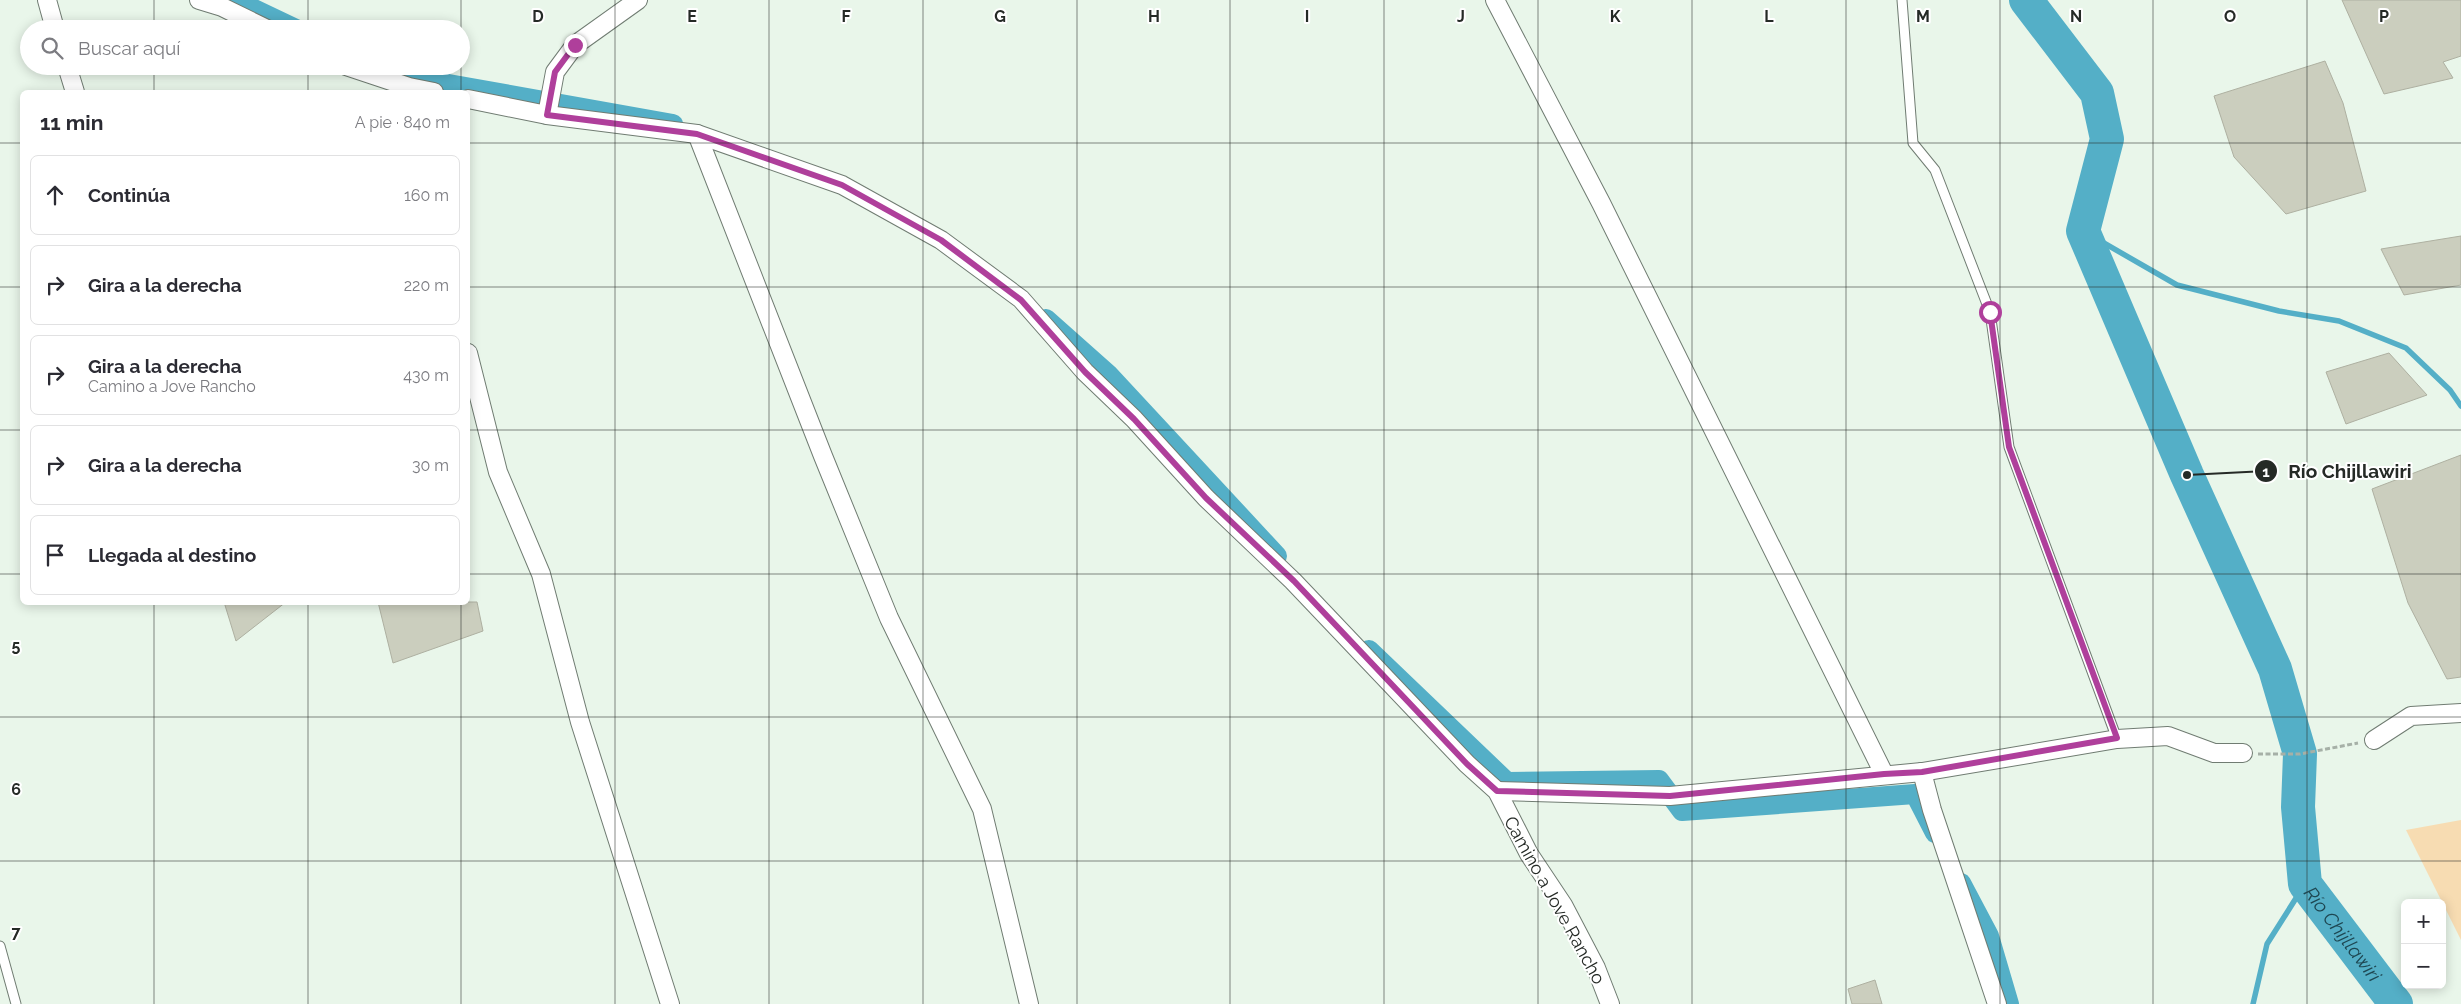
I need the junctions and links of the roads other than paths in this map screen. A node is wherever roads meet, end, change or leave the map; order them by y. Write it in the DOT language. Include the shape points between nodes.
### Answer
graph roads {
  1 [pos="46,0"];
  2 [pos="199,0"];
  3 [pos="638,0"];
  4 [pos="1495,0"];
  5 [pos="1902,0"];
  6 [pos="52,20"];
  7 [pos="249,20"];
  8 [pos="69,75"];
  9 [pos="370,75"];
  10 [pos="73,90"];
  11 [pos="409,90"];
  12 [pos="470,99"];
  13 [pos="547,115"];
  14 [pos="697,134"];
  15 [pos="470,360"];
  16 [pos="2461,713"];
  17 [pos="2117,738"];
  18 [pos="2374,740"];
  19 [pos="2243,753"];
  20 [pos="1922,772"];
  21 [pos="1884,774"];
  22 [pos="1497,791"];
  23 [pos="0,946"];
  24 [pos="16,1004"];
  25 [pos="670,1004"];
  26 [pos="1029,1004"];
  27 [pos="1610,1004"];
  28 [pos="1997,1004"];
  1 -- 6 [label="street"];
  2 -- 7 [label="street"];
  3 -- 13 [label="street" via="575,45 555,72"];
  4 -- 21 [label="street" via="1601,203"];
  5 -- 17 [label="lane" via="1913,143 1935,170 1990,312 2009,447"];
  8 -- 10 [label="street"];
  9 -- 11 [label="street"];
  12 -- 13 [label="street, Camino a Jove Rancho"];
  13 -- 14 [label="street, Camino a Jove Rancho"];
  14 -- 22 [label="street, Camino a Jove Rancho" via="842,185 941,240 1021,300 1206,498 1294,581 1467,764"];
  14 -- 26 [label="street" via="889,618 982,809"];
  15 -- 25 [label="street" via="498,472 541,574 580,722"];
  16 -- 18 [label="street" via="2412,716"];
  17 -- 19 [label="street" via="2168,736 2214,753"];
  17 -- 20 [label="street"];
  20 -- 21 [label="street"];
  20 -- 28 [label="street"];
  21 -- 22 [label="street" via="1670,796"];
  22 -- 27 [label="street, Camino a Jove Rancho" via="1529,854 1563,905 1596,968"];
  23 -- 24 [label="lane"];
}
